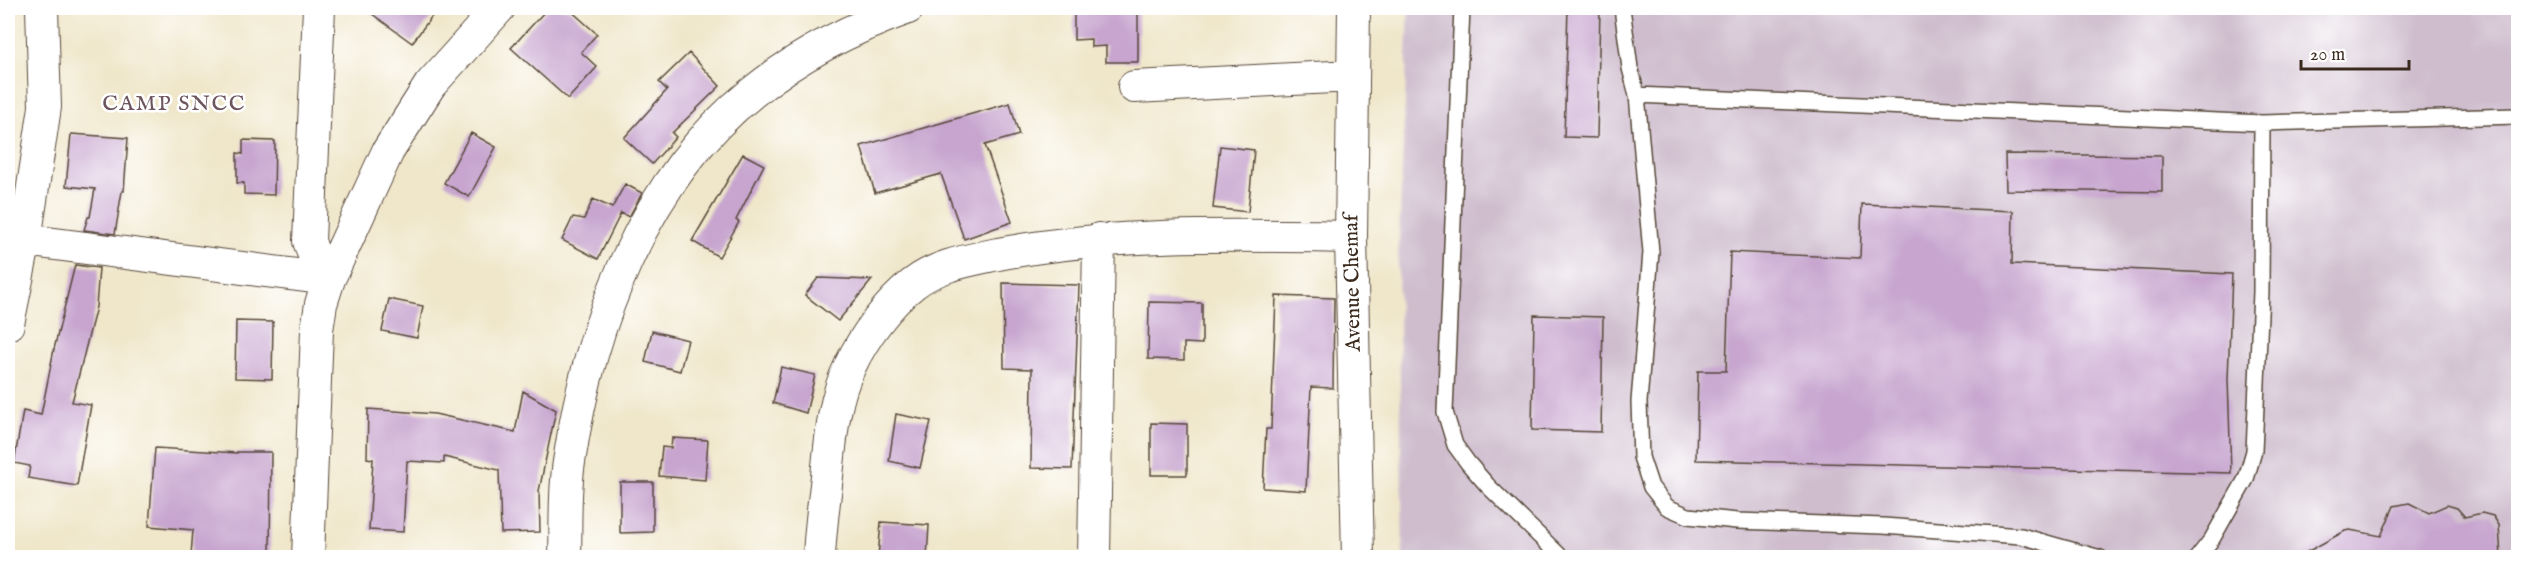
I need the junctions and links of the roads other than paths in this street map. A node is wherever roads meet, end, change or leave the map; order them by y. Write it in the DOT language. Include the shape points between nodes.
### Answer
graph roads {
  1 [pos="42,8"];
  2 [pos="319,8"];
  3 [pos="499,8"];
  4 [pos="908,8"];
  5 [pos="1354,8"];
  6 [pos="1462,8"];
  7 [pos="1622,8"];
  8 [pos="1353,76"];
  9 [pos="1134,87"];
  10 [pos="1637,95"];
  11 [pos="2518,116"];
  12 [pos="2262,123"];
  13 [pos="1351,237"];
  14 [pos="16,239"];
  15 [pos="1099,239"];
  16 [pos="329,279"];
  17 [pos="8,324"];
  18 [pos="308,558"];
  19 [pos="565,558"];
  20 [pos="819,558"];
  21 [pos="1094,558"];
  22 [pos="1358,558"];
  23 [pos="1562,558"];
  24 [pos="2100,558"];
  25 [pos="2197,558"];
  1 -- 14 [label="street" via="45,107"];
  2 -- 16 [label="street" via="309,241 316,261"];
  3 -- 16 [label="street" via="430,85 388,151"];
  4 -- 19 [label="street" via="830,40 752,92 673,177 654,207 603,319 581,398 568,464"];
  5 -- 8 [label="street, Avenue Chemaf"];
  6 -- 23 [label="lane" via="1445,412 1455,445 1468,463"];
  7 -- 10 [label="lane"];
  8 -- 9 [label="street"];
  8 -- 13 [label="street, Avenue Chemaf"];
  10 -- 12 [label="lane"];
  10 -- 24 [label="lane" via="1652,252 1640,402 1641,457 1651,488 1667,507 1688,516 1737,521 2021,536"];
  11 -- 12 [label="lane"];
  12 -- 25 [label="lane" via="2261,292 2254,451 2246,479"];
  13 -- 15 [label="street"];
  13 -- 22 [label="street, Avenue Chemaf"];
  14 -- 16 [label="street"];
  14 -- 17 [label="street"];
  15 -- 20 [label="street" via="1053,244 942,268 914,283 887,309 850,366 838,396"];
  15 -- 21 [label="street"];
  16 -- 18 [label="street" via="317,330"];
}
